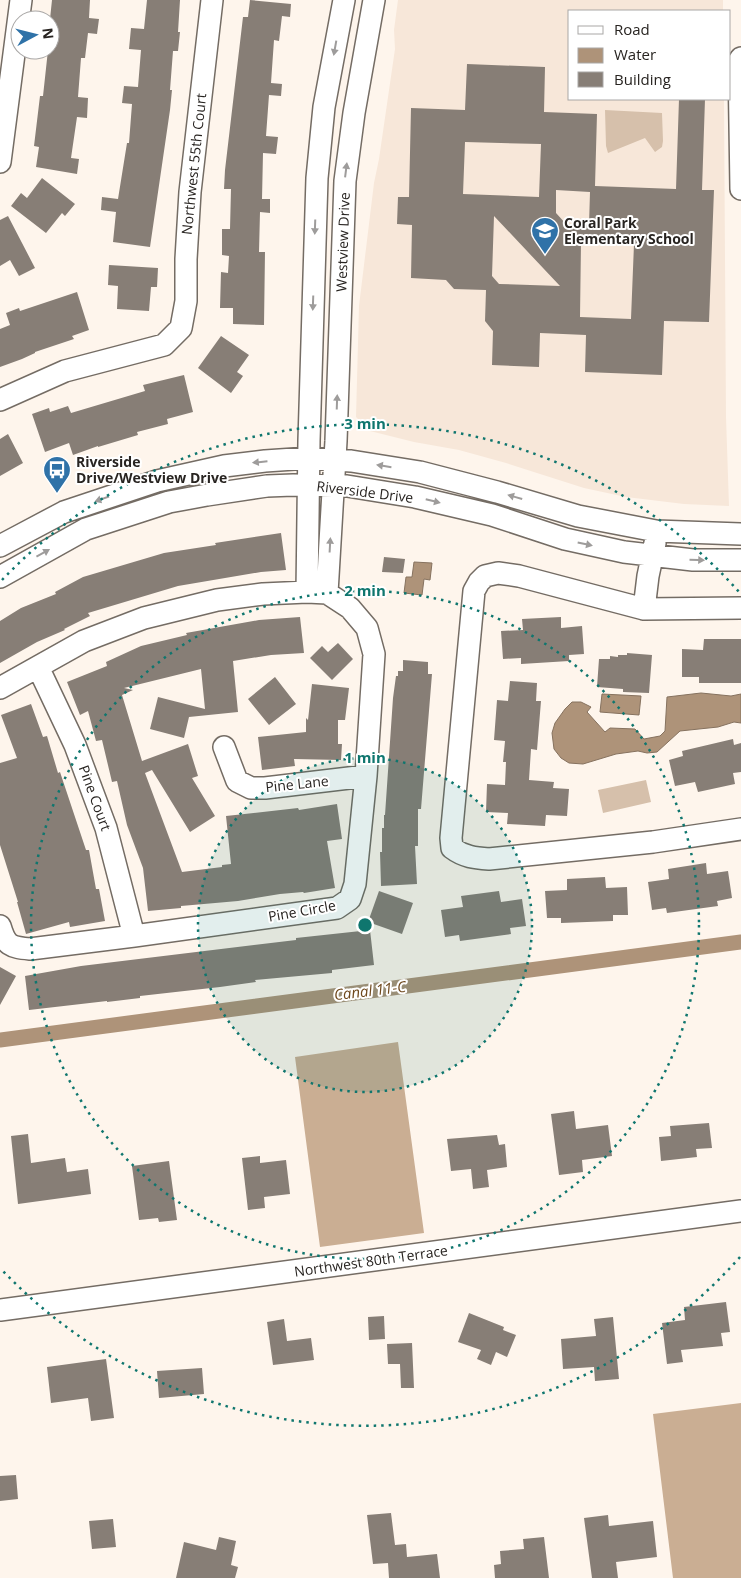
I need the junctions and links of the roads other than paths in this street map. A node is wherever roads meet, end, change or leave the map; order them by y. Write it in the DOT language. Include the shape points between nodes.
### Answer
graph roads {
  1 [pos="21,0"];
  2 [pos="212,0"];
  3 [pos="344,0"];
  4 [pos="374,0"];
  5 [pos="741,58"];
  6 [pos="0,162"];
  7 [pos="741,189"];
  8 [pos="0,400"];
  9 [pos="309,458"];
  10 [pos="335,459"];
  11 [pos="308,485"];
  12 [pos="333,486"];
  13 [pos="656,531"];
  14 [pos="741,534"];
  15 [pos="0,546"];
  16 [pos="653,555"];
  17 [pos="741,560"];
  18 [pos="0,577"];
  19 [pos="317,593"];
  20 [pos="741,608"];
  21 [pos="644,609"];
  22 [pos="38,666"];
  23 [pos="0,688"];
  24 [pos="224,747"];
  25 [pos="366,776"];
  26 [pos="741,829"];
  27 [pos="0,926"];
  28 [pos="134,936"];
  29 [pos="741,1211"];
  30 [pos="0,1310"];
  1 -- 6 [label="street"];
  2 -- 8 [label="street, Northwest 55th Court" via="190,192 182,328 164,345 65,371"];
  3 -- 9 [label="street, Westview Drive, one-way" via="324,107 316,178"];
  10 -- 4 [label="street, Westview Drive, one-way" via="345,181"];
  5 -- 7 [label="street"];
  9 -- 10 [label="street, Riverside Drive"];
  9 -- 11 [label="street, Westview Drive"];
  9 -- 15 [label="street, Riverside Drive, one-way" via="224,466 157,481 64,512"];
  10 -- 12 [label="street, Westview Drive"];
  13 -- 10 [label="street, Riverside Drive, one-way" via="578,516 420,472"];
  11 -- 12 [label="street, Riverside Drive"];
  18 -- 11 [label="street, Riverside Drive, one-way" via="86,529 168,502 268,486"];
  11 -- 19 [label="street"];
  12 -- 16 [label="street, Riverside Drive, one-way" via="415,497 566,539"];
  19 -- 12 [label="street, one-way"];
  13 -- 14 [label="street, Riverside Drive"];
  13 -- 16 [label="street"];
  16 -- 17 [label="street, Riverside Drive, one-way" via="693,560"];
  16 -- 21 [label="street"];
  19 -- 22 [label="street" via="262,594 217,600 144,618 84,641"];
  19 -- 25 [label="street, Pine Circle" via="350,608 367,628 374,654"];
  20 -- 21 [label="street"];
  21 -- 26 [label="street" via="498,572 485,576 479,582 474,591 452,848 473,858 489,859 653,842"];
  22 -- 23 [label="street"];
  22 -- 28 [label="street, Pine Court" via="75,745 106,828"];
  24 -- 25 [label="street, Pine Lane" via="237,781 250,788"];
  25 -- 28 [label="street, Pine Circle" via="355,884 350,899 337,908"];
  27 -- 28 [label="street, Pine Circle" via="4,939 14,947 30,949"];
  29 -- 30 [label="street, Northwest 80th Terrace"];
}
